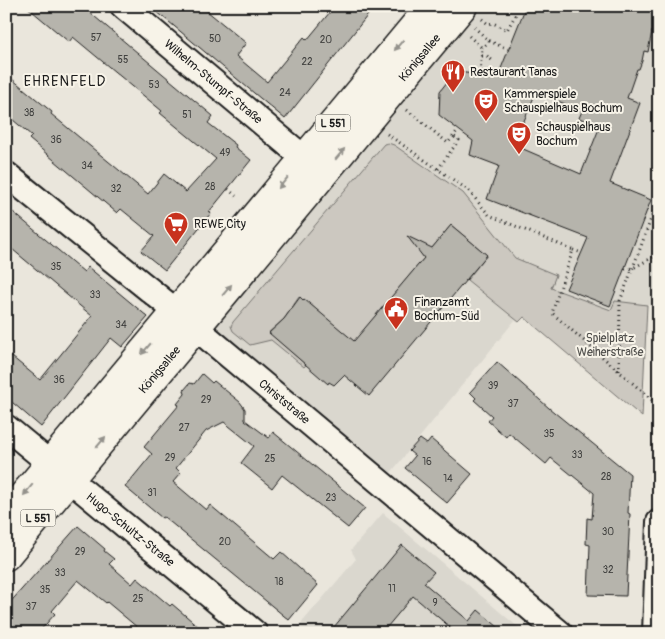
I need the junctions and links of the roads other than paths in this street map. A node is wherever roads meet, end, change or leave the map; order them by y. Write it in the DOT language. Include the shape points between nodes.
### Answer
graph roads {
  1 [pos="123,6"];
  2 [pos="453,16"];
  3 [pos="304,158"];
  4 [pos="6,174"];
  5 [pos="314,184"];
  6 [pos="186,320"];
  7 [pos="6,427"];
  8 [pos="59,472"];
  9 [pos="6,516"];
  10 [pos="659,522"];
  11 [pos="6,556"];
  12 [pos="255,633"];
  13 [pos="560,633"];
  14 [pos="655,633"];
  1 -- 3 [label="street, Wilhelm-Stumpf-Straße"];
  2 -- 3 [label="main road, Königsallee / L 551, one-way"];
  5 -- 2 [label="main road, Königsallee / L 551, one-way"];
  3 -- 5 [label="main road"];
  3 -- 6 [label="main road, Königsallee / L 551, one-way"];
  4 -- 6 [label="street, Christstraße"];
  6 -- 5 [label="main road, Königsallee / L 551, one-way"];
  6 -- 8 [label="main road, Königsallee / L 551"];
  6 -- 13 [label="street, Christstraße"];
  7 -- 8 [label="street, Hugo-Schultz-Straße"];
  8 -- 9 [label="main road, Königsallee / L 551, one-way"];
  8 -- 11 [label="main road, Königsallee / L 551"];
  8 -- 12 [label="street, Hugo-Schultz-Straße"];
  10 -- 14 [label="street"];
}
